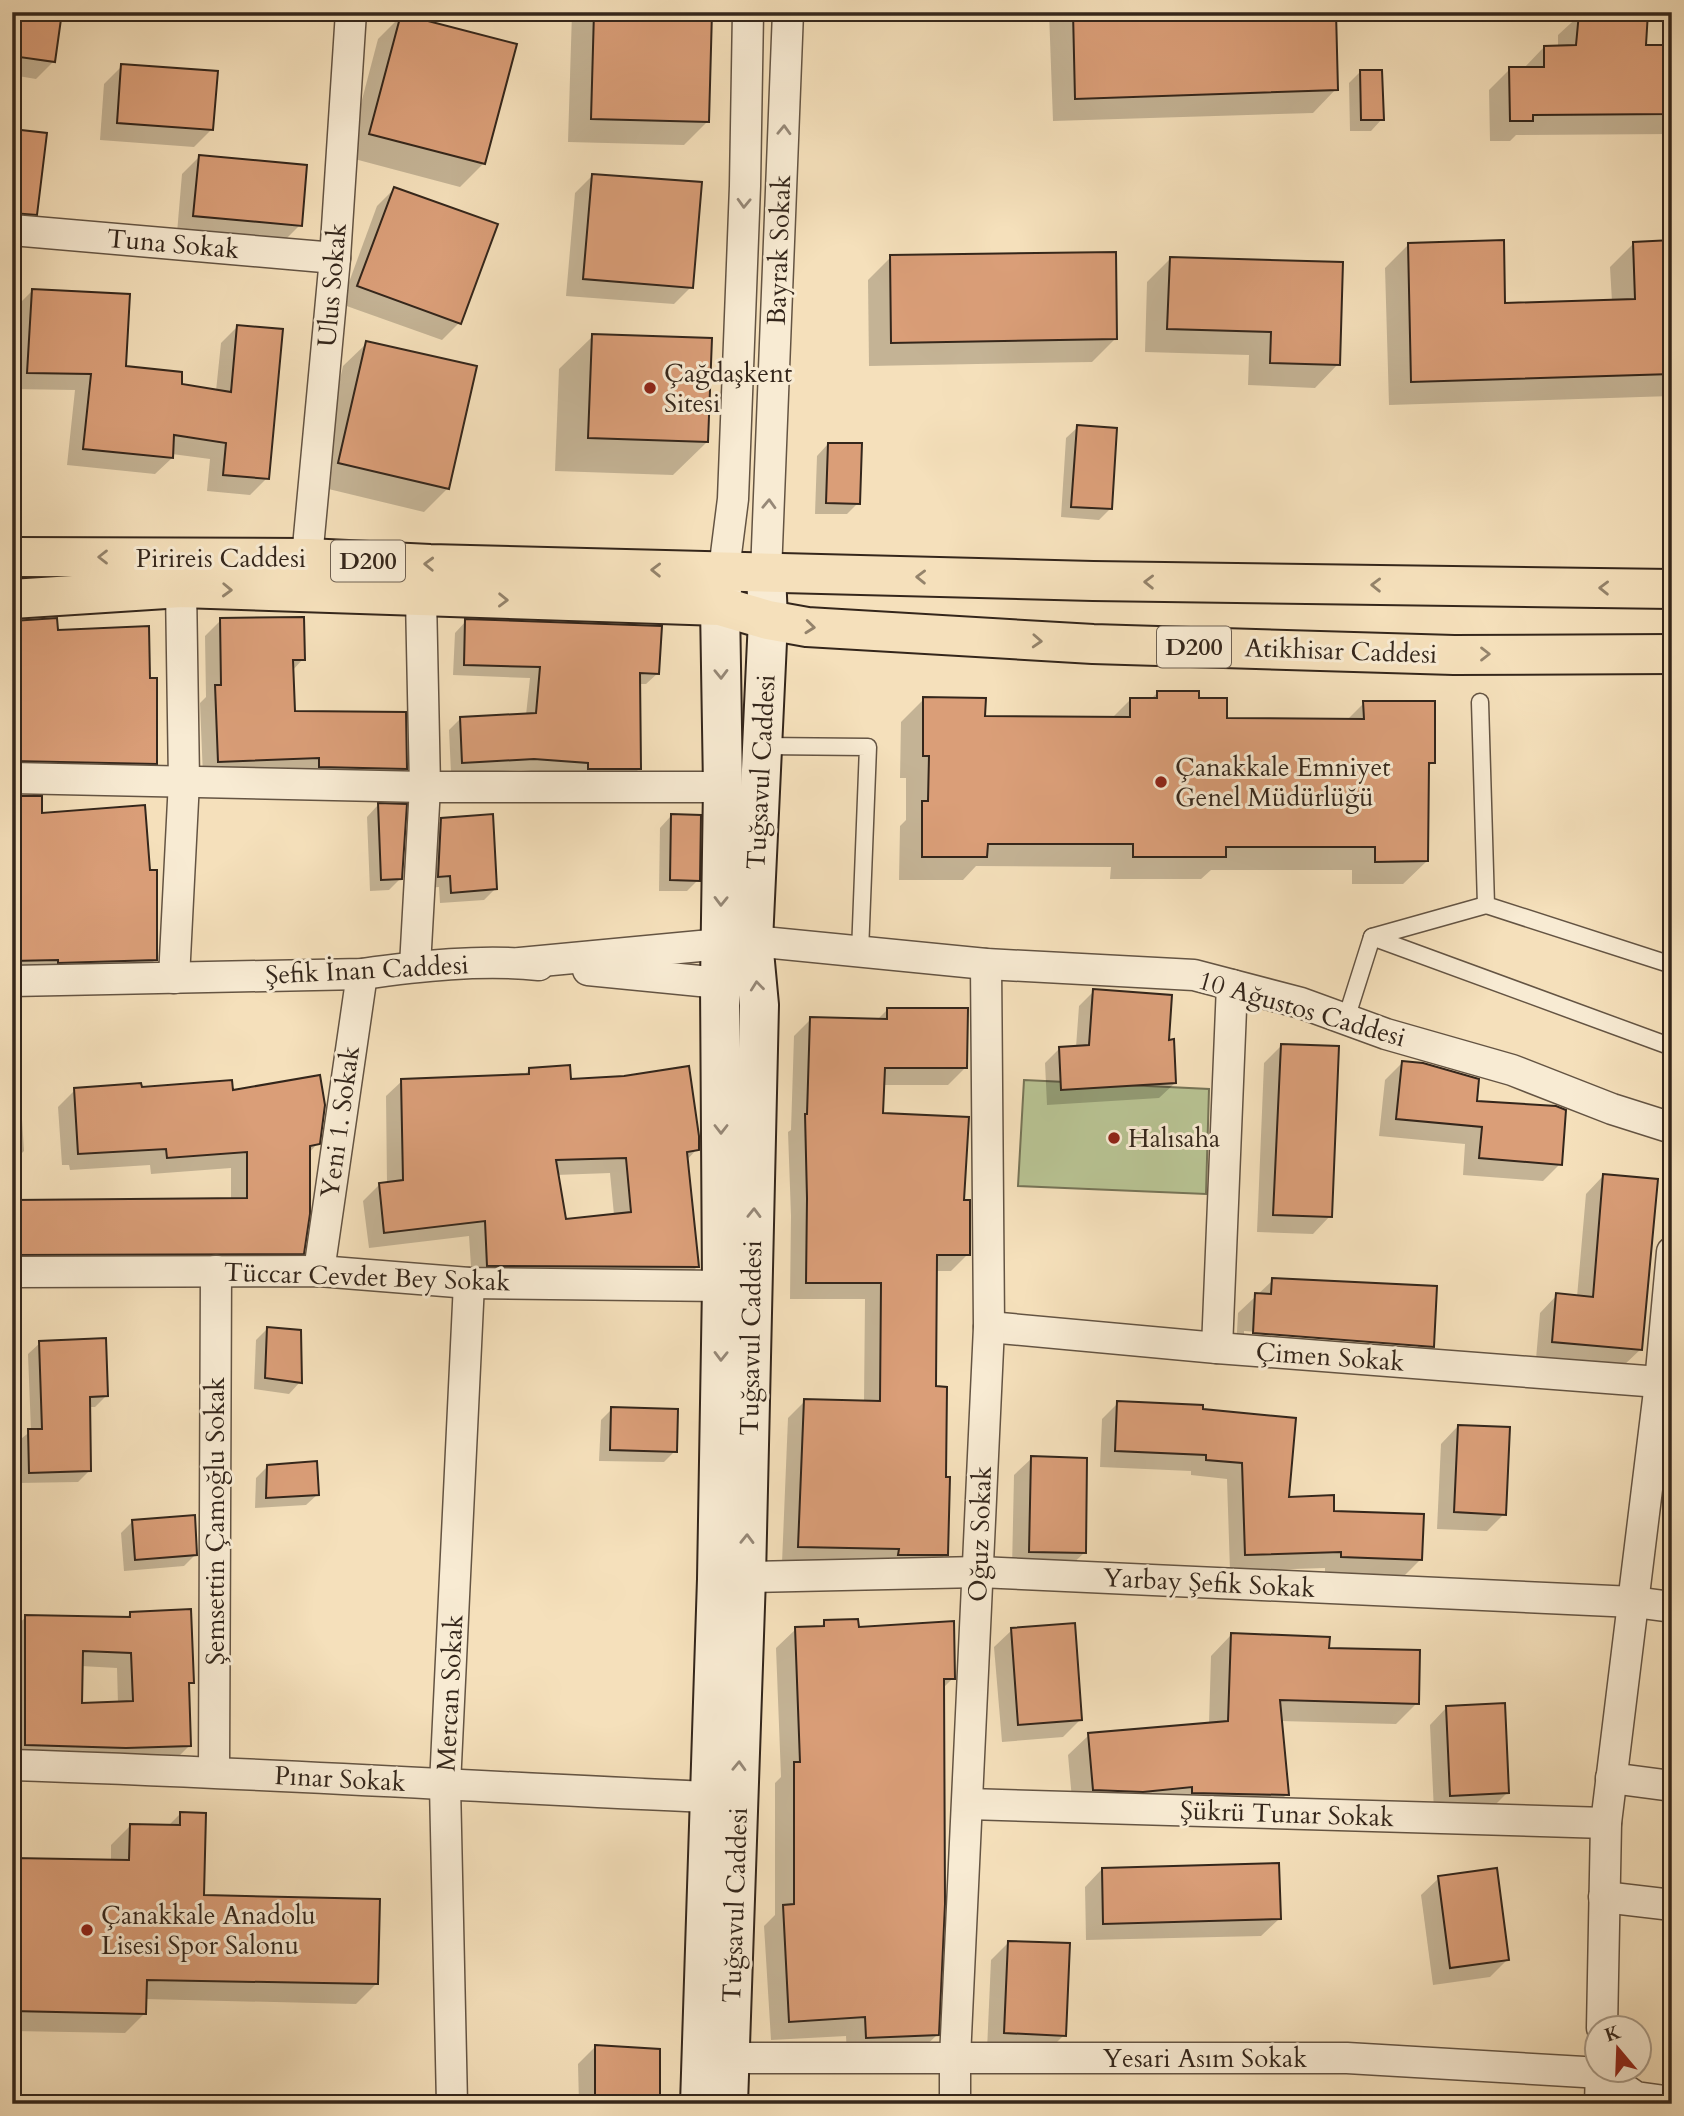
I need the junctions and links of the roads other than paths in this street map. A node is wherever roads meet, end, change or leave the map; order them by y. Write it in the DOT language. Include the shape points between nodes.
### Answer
graph roads {
  1 [pos="351,12"];
  2 [pos="748,12"];
  3 [pos="788,12"];
  4 [pos="12,230"];
  5 [pos="335,258"];
  6 [pos="12,557"];
  7 [pos="307,558"];
  8 [pos="766,573"];
  9 [pos="722,588"];
  10 [pos="181,589"];
  11 [pos="1672,589"];
  12 [pos="421,598"];
  13 [pos="12,599"];
  14 [pos="768,621"];
  15 [pos="1672,654"];
  16 [pos="1480,702"];
  17 [pos="763,746"];
  18 [pos="12,778"];
  19 [pos="184,781"];
  20 [pos="723,786"];
  21 [pos="425,787"];
  22 [pos="1486,905"];
  23 [pos="1372,937"];
  24 [pos="736,943"];
  25 [pos="859,952"];
  26 [pos="520,963"];
  27 [pos="986,964"];
  28 [pos="1672,965"];
  29 [pos="415,966"];
  30 [pos="362,974"];
  31 [pos="174,978"];
  32 [pos="12,981"];
  33 [pos="720,983"];
  34 [pos="1232,985"];
  35 [pos="1346,1019"];
  36 [pos="1672,1047"];
  37 [pos="1672,1128"];
  38 [pos="1672,1252"];
  39 [pos="216,1271"];
  40 [pos="319,1271"];
  41 [pos="12,1272"];
  42 [pos="469,1283"];
  43 [pos="722,1286"];
  44 [pos="989,1327"];
  45 [pos="1217,1348"];
  46 [pos="1666,1383"];
  47 [pos="979,1572"];
  48 [pos="746,1577"];
  49 [pos="1634,1602"];
  50 [pos="1672,1607"];
  51 [pos="12,1765"];
  52 [pos="214,1771"];
  53 [pos="1611,1777"];
  54 [pos="445,1785"];
  55 [pos="1672,1786"];
  56 [pos="710,1797"];
  57 [pos="968,1804"];
  58 [pos="1606,1823"];
  59 [pos="1604,1897"];
  60 [pos="1672,1905"];
  61 [pos="1602,2014"];
  62 [pos="730,2058"];
  63 [pos="955,2058"];
  64 [pos="1582,2070"];
  65 [pos="1601,2084"];
  66 [pos="1618,2084"];
  67 [pos="1672,2102"];
  68 [pos="452,2104"];
  69 [pos="700,2104"];
  70 [pos="728,2104"];
  71 [pos="955,2104"];
  72 [pos="1600,2104"];
  1 -- 5 [label="street, Ulus Sokak"];
  2 -- 9 [label="street, Bayrak Sokak, one-way" via="733,499"];
  8 -- 3 [label="street, Bayrak Sokak, one-way"];
  4 -- 5 [label="street, Tuna Sokak"];
  5 -- 7 [label="street, Ulus Sokak"];
  7 -- 6 [label="highway, Pirireis Caddesi / D200, one-way"];
  9 -- 7 [label="highway, Pirireis Caddesi / D200, one-way"];
  8 -- 9 [label="highway, D200"];
  11 -- 8 [label="highway, D200, one-way"];
  8 -- 14 [label="main road, Tuğsavul Caddesi"];
  12 -- 9 [label="highway, Pirireis Caddesi / D200, one-way"];
  9 -- 14 [label="highway, Atikhisar Caddesi / D200"];
  9 -- 20 [label="main road, one-way"];
  10 -- 12 [label="highway, Pirireis Caddesi / D200, one-way"];
  10 -- 13 [label="highway, Pirireis Caddesi / D200"];
  10 -- 19 [label="street"];
  12 -- 21 [label="street"];
  14 -- 15 [label="highway, Atikhisar Caddesi / D200, one-way" via="1093,644 1454,654"];
  14 -- 17 [label="main road, Tuğsavul Caddesi"];
  16 -- 22 [label="lane"];
  17 -- 24 [label="main road, Tuğsavul Caddesi"];
  17 -- 25 [label="lane" via="868,747"];
  18 -- 19 [label="street"];
  19 -- 21 [label="street"];
  19 -- 31 [label="street"];
  20 -- 21 [label="street"];
  20 -- 24 [label="main road, one-way"];
  21 -- 29 [label="street"];
  22 -- 23 [label="lane"];
  22 -- 28 [label="lane"];
  23 -- 35 [label="lane"];
  23 -- 36 [label="lane"];
  24 -- 25 [label="street, 10 Ağustos Caddesi"];
  24 -- 26 [label="street, 10 Ağustos Caddesi"];
  24 -- 33 [label="main road"];
  48 -- 24 [label="main road, Tuğsavul Caddesi, one-way" via="759,1005"];
  25 -- 27 [label="street, 10 Ağustos Caddesi"];
  26 -- 29 [label="street, Şefik İnan Caddesi"];
  26 -- 33 [label="street, Şefik İnan Caddesi"];
  27 -- 34 [label="street, 10 Ağustos Caddesi" via="1194,975"];
  27 -- 44 [label="street, Oğuz Sokak"];
  29 -- 30 [label="street, Şefik İnan Caddesi"];
  30 -- 31 [label="street, Şefik İnan Caddesi"];
  30 -- 40 [label="street, Yeni 1. Sokak"];
  31 -- 32 [label="street, Şefik İnan Caddesi"];
  33 -- 43 [label="main road, one-way"];
  34 -- 35 [label="street, 10 Ağustos Caddesi"];
  34 -- 45 [label="street"];
  35 -- 37 [label="street, 10 Ağustos Caddesi" via="1512,1070"];
  38 -- 46 [label="street"];
  39 -- 40 [label="street, Tüccar Cevdet Bey Sokak"];
  39 -- 41 [label="street, Tüccar Cevdet Bey Sokak"];
  39 -- 52 [label="street, Şemsettin Çamoğlu Sokak"];
  40 -- 42 [label="street, Tüccar Cevdet Bey Sokak"];
  42 -- 43 [label="street, Tüccar Cevdet Bey Sokak"];
  42 -- 54 [label="street, Mercan Sokak"];
  43 -- 56 [label="main road, one-way"];
  44 -- 45 [label="street, Çimen Sokak"];
  44 -- 47 [label="street, Oğuz Sokak"];
  45 -- 46 [label="street, Çimen Sokak"];
  46 -- 49 [label="street"];
  47 -- 48 [label="street, Yarbay Şefik Sokak"];
  47 -- 49 [label="street, Yarbay Şefik Sokak"];
  47 -- 57 [label="street, Oğuz Sokak"];
  62 -- 48 [label="main road, Tuğsavul Caddesi, one-way"];
  49 -- 50 [label="street, Yarbay Şefik Sokak"];
  49 -- 53 [label="street"];
  51 -- 52 [label="street, Pınar Sokak"];
  52 -- 54 [label="street, Pınar Sokak"];
  53 -- 55 [label="street"];
  53 -- 58 [label="street"];
  54 -- 56 [label="street, Pınar Sokak"];
  54 -- 68 [label="street, Mercan Sokak"];
  56 -- 69 [label="main road"];
  57 -- 58 [label="street, Şükrü Tunar Sokak"];
  57 -- 63 [label="street, Oğuz Sokak"];
  58 -- 59 [label="street"];
  59 -- 60 [label="street"];
  59 -- 61 [label="street"];
  62 -- 63 [label="street, Yesari Asım Sokak"];
  62 -- 70 [label="main road, Tuğsavul Caddesi"];
  63 -- 64 [label="street, Yesari Asım Sokak" via="1347,2058"];
  63 -- 71 [label="street, Oğuz Sokak"];
  65 -- 72 [label="street"];
  66 -- 67 [label="street" via="1636,2097"];
}
